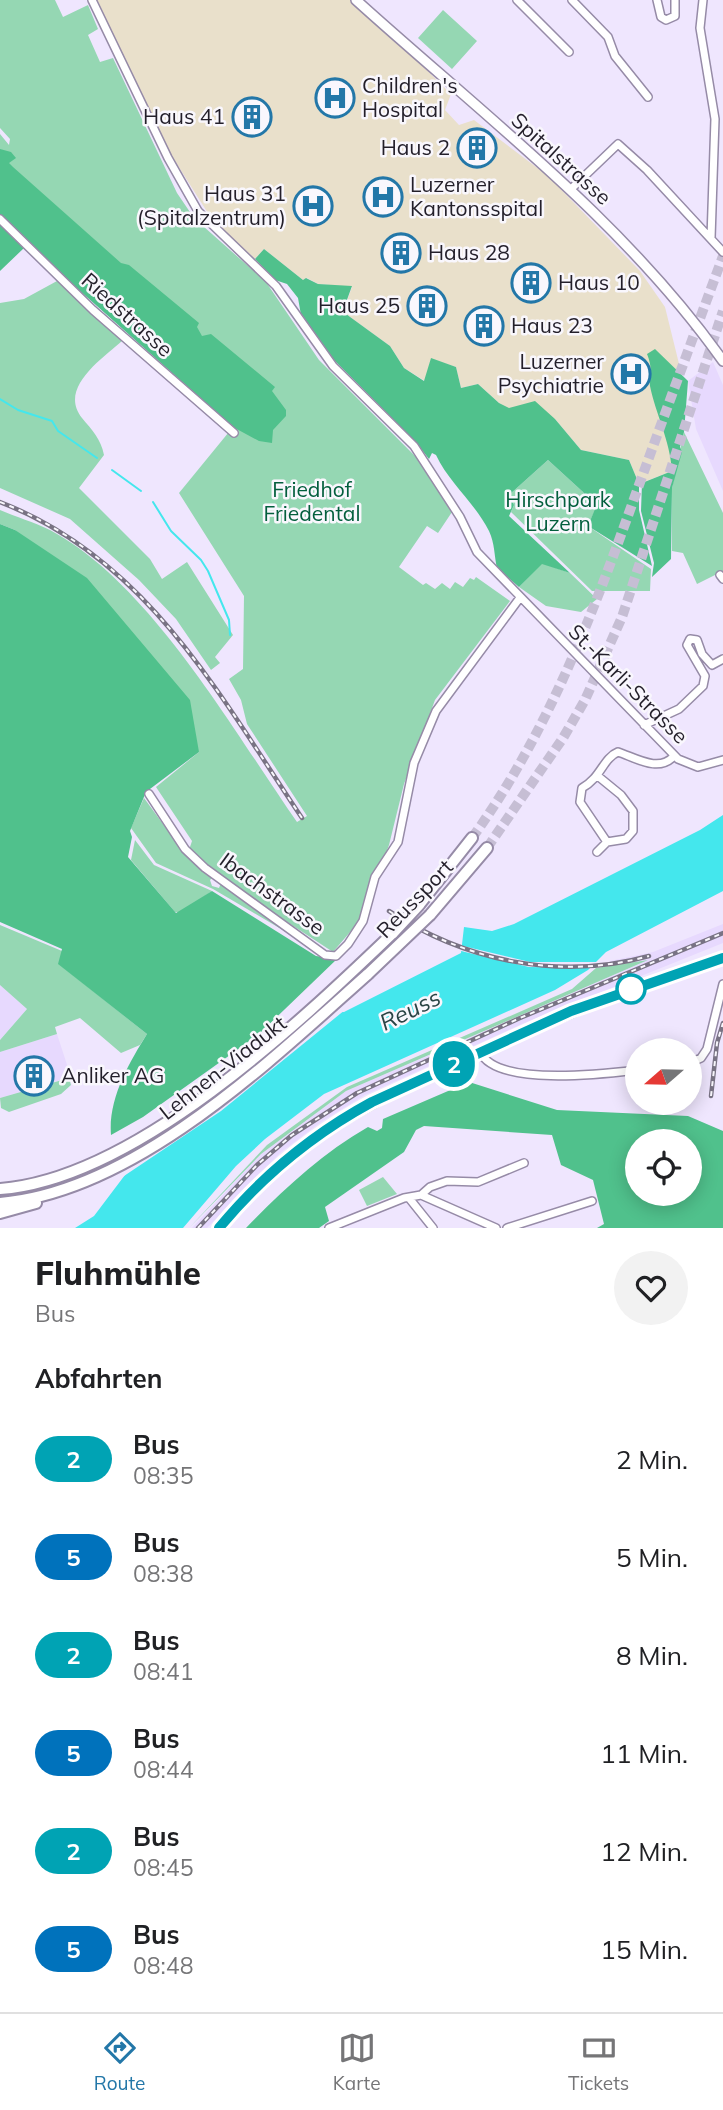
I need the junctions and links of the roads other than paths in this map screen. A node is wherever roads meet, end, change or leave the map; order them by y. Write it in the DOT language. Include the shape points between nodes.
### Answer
graph roads {
  1 [pos="92,0"];
  2 [pos="356,0"];
  3 [pos="517,0"];
  4 [pos="572,0"];
  5 [pos="657,0"];
  6 [pos="675,0"];
  7 [pos="703,0"];
  8 [pos="569,52"];
  9 [pos="648,97"];
  10 [pos="571,188"];
  11 [pos="0,219"];
  12 [pos="711,238"];
  13 [pos="723,252"];
  14 [pos="723,361"];
  15 [pos="234,433"];
  16 [pos="519,599"];
  17 [pos="723,659"];
  18 [pos="644,725"];
  19 [pos="674,756"];
  20 [pos="723,760"];
  21 [pos="598,777"];
  22 [pos="149,794"];
  23 [pos="472,838"];
  24 [pos="607,842"];
  25 [pos="487,848"];
  26 [pos="597,852"];
  27 [pos="723,959"];
  28 [pos="368,974"];
  29 [pos="723,984"];
  30 [pos="702,1055"];
  31 [pos="482,1056"];
  32 [pos="625,1071"];
  33 [pos="524,1163"];
  34 [pos="0,1189"];
  35 [pos="54,1194"];
  36 [pos="421,1195"];
  37 [pos="409,1199"];
  38 [pos="592,1201"];
  39 [pos="0,1203"];
  40 [pos="0,1213"];
  41 [pos="219,1228"];
  42 [pos="330,1228"];
  43 [pos="433,1228"];
  44 [pos="496,1228"];
  45 [pos="507,1228"];
  1 -- 16 [label="street, St.-Karli-Strasse" via="198,211 276,286 333,366 414,446 477,552"];
  2 -- 10 [label="main road, Spitalstrasse"];
  3 -- 8 [label="street"];
  4 -- 9 [label="street" via="608,37 615,56"];
  5 -- 6 [label="street" via="666,20 675,16"];
  7 -- 12 [label="street" via="700,28 715,119"];
  10 -- 12 [label="street" via="618,144"];
  10 -- 14 [label="main road, Spitalstrasse" via="678,302"];
  11 -- 15 [label="street, Riedstrasse" via="93,310"];
  12 -- 13 [label="street"];
  16 -- 18 [label="street, St.-Karli-Strasse"];
  16 -- 22 [label="street, Ibachstrasse" via="436,711 414,763 398,842 375,877 363,921 336,956 325,955 205,868 185,849"];
  17 -- 18 [label="street" via="712,665 697,640 690,639 687,645 705,676 704,687 679,709"];
  18 -- 19 [label="street, St.-Karli-Strasse"];
  19 -- 20 [label="street, St.-Karli-Strasse" via="691,766 705,767"];
  19 -- 21 [label="street" via="658,765 618,752"];
  21 -- 24 [label="street" via="578,796"];
  21 -- 24 [label="street" via="634,811 632,831 626,839"];
  23 -- 34 [label="highway, bridge" via="419,905 354,971 175,1117 115,1154 53,1180"];
  24 -- 26 [label="street"];
  25 -- 28 [label="highway, Reussport, bridge" via="430,915"];
  27 -- 31 [label="main road" via="600,1000"];
  28 -- 35 [label="highway, Lehnen-Viadukt" via="215,1102 148,1149"];
  29 -- 30 [label="street"];
  31 -- 32 [label="street" via="495,1067 545,1076"];
  31 -- 41 [label="main road" via="372,1102 329,1127 272,1171"];
  33 -- 36 [label="street" via="478,1182 447,1181 430,1186"];
  35 -- 39 [label="highway"];
  35 -- 40 [label="highway"];
  36 -- 37 [label="street"];
  36 -- 44 [label="street"];
  37 -- 42 [label="street"];
  37 -- 43 [label="street"];
  38 -- 45 [label="street"];
}
